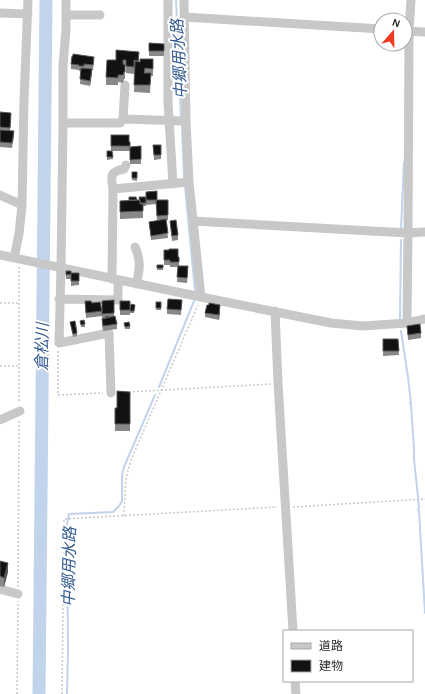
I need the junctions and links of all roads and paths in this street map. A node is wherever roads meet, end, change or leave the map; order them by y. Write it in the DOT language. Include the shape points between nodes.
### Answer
graph roads {
  1 [pos="28,0"];
  2 [pos="66,0"];
  3 [pos="168,0"];
  4 [pos="184,0"];
  5 [pos="411,0"];
  6 [pos="409,12"];
  7 [pos="0,13"];
  8 [pos="28,14"];
  9 [pos="66,15"];
  10 [pos="100,15"];
  11 [pos="184,17"];
  12 [pos="373,29"];
  13 [pos="413,31"];
  14 [pos="425,32"];
  15 [pos="407,52"];
  16 [pos="125,85"];
  17 [pos="123,119"];
  18 [pos="19,121"];
  19 [pos="169,121"];
  20 [pos="186,121"];
  21 [pos="63,123"];
  22 [pos="126,165"];
  23 [pos="189,182"];
  24 [pos="173,184"];
  25 [pos="113,189"];
  26 [pos="0,195"];
  27 [pos="20,204"];
  28 [pos="193,221"];
  29 [pos="425,232"];
  30 [pos="408,233"];
  31 [pos="135,247"];
  32 [pos="0,255"];
  33 [pos="17,258"];
  34 [pos="60,268"];
  35 [pos="115,279"];
  36 [pos="136,284"];
  37 [pos="201,297"];
  38 [pos="60,299"];
  39 [pos="0,303"];
  40 [pos="19,303"];
  41 [pos="275,311"];
  42 [pos="425,319"];
  43 [pos="407,323"];
  44 [pos="59,343"];
  45 [pos="0,366"];
  46 [pos="19,366"];
  47 [pos="278,383"];
  48 [pos="161,391"];
  49 [pos="126,392"];
  50 [pos="111,393"];
  51 [pos="20,410"];
  52 [pos="0,420"];
  53 [pos="425,499"];
  54 [pos="286,507"];
  55 [pos="124,516"];
  56 [pos="0,589"];
  57 [pos="18,594"];
  58 [pos="293,630"];
  59 [pos="296,682"];
  60 [pos="17,694"];
  61 [pos="62,694"];
  62 [pos="296,694"];
  1 -- 8 [label="street"];
  2 -- 9 [label="street"];
  3 -- 19 [label="street"];
  4 -- 11 [label="street"];
  5 -- 6 [label="street"];
  7 -- 8 [label="street"];
  8 -- 27 [label="street"];
  9 -- 10 [label="street"];
  9 -- 21 [label="street"];
  11 -- 12 [label="street"];
  11 -- 20 [label="street"];
  13 -- 14 [label="street"];
  15 -- 30 [label="street"];
  16 -- 17 [label="street"];
  17 -- 19 [label="street"];
  17 -- 21 [label="street" via="120,123"];
  18 -- 27 [label="street"];
  19 -- 20 [label="street"];
  19 -- 24 [label="street"];
  20 -- 23 [label="street"];
  21 -- 34 [label="street"];
  22 -- 25 [label="street" via="124,169 117,170 112,175"];
  23 -- 24 [label="street"];
  23 -- 28 [label="street"];
  24 -- 25 [label="street"];
  25 -- 35 [label="street"];
  26 -- 27 [label="street"];
  27 -- 33 [label="street"];
  28 -- 30 [label="street"];
  28 -- 37 [label="street"];
  29 -- 30 [label="street"];
  30 -- 43 [label="street"];
  31 -- 36 [label="street" via="140,262"];
  32 -- 33 [label="street"];
  33 -- 34 [label="street"];
  33 -- 40 [label="path"];
  34 -- 35 [label="street"];
  34 -- 38 [label="street"];
  35 -- 36 [label="street"];
  35 -- 38 [label="street" via="118,300"];
  36 -- 37 [label="street"];
  37 -- 41 [label="street"];
  37 -- 48 [label="path"];
  38 -- 44 [label="street"];
  39 -- 40 [label="path"];
  40 -- 46 [label="path"];
  41 -- 43 [label="street" via="331,323 363,326"];
  41 -- 47 [label="street"];
  42 -- 43 [label="street"];
  44 -- 50 [label="path" via="58,395"];
  44 -- 50 [label="street" via="108,333"];
  45 -- 46 [label="path"];
  46 -- 51 [label="path"];
  47 -- 48 [label="path"];
  47 -- 54 [label="street"];
  48 -- 49 [label="path"];
  48 -- 55 [label="path" via="127,472"];
  51 -- 52 [label="street"];
  51 -- 57 [label="path"];
  53 -- 54 [label="path"];
  54 -- 55 [label="path"];
  54 -- 58 [label="street"];
  55 -- 61 [label="path" via="64,520"];
  56 -- 57 [label="street"];
  57 -- 60 [label="path"];
  59 -- 62 [label="street"];
}
